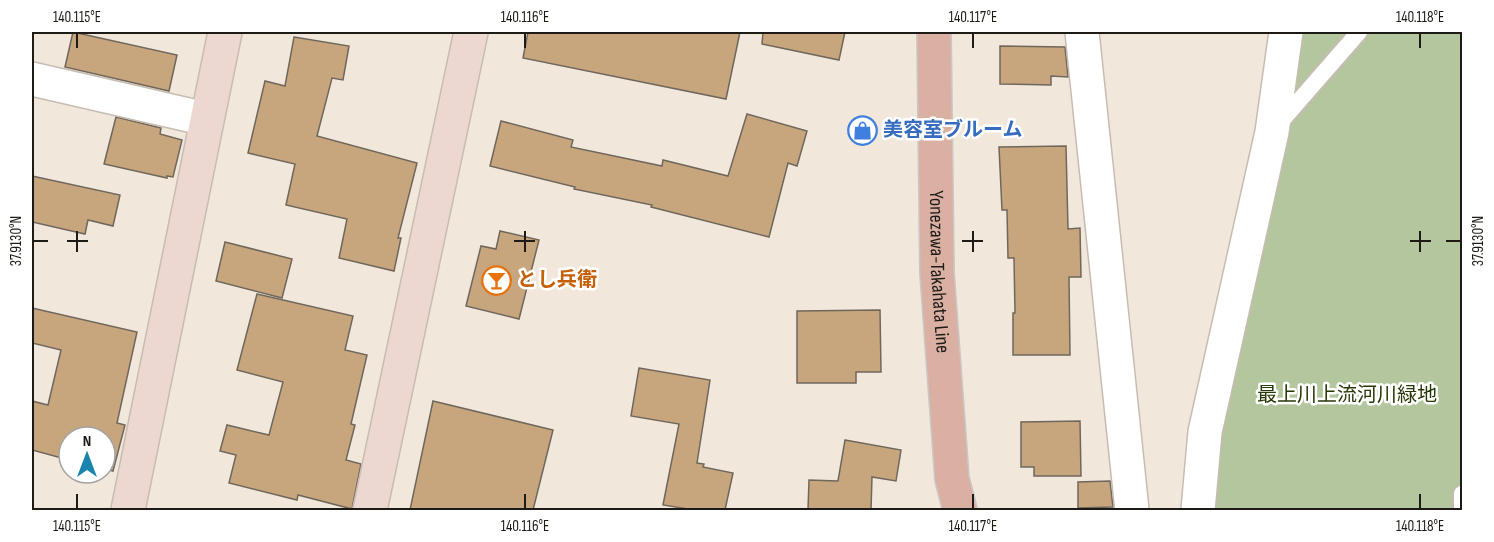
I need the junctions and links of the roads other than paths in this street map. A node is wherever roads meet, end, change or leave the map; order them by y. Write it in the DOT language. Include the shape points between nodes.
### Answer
graph roads {
  1 [pos="225,32"];
  2 [pos="471,32"];
  3 [pos="934,32"];
  4 [pos="1082,32"];
  5 [pos="1286,32"];
  6 [pos="1359,32"];
  7 [pos="32,78"];
  8 [pos="206,119"];
  9 [pos="1272,132"];
  10 [pos="1462,494"];
  11 [pos="128,510"];
  12 [pos="370,510"];
  13 [pos="960,510"];
  14 [pos="1132,510"];
  15 [pos="1198,510"];
  16 [pos="1462,510"];
  1 -- 8 [label="street"];
  2 -- 12 [label="street"];
  3 -- 13 [label="main road, Yonezawa-Takahata Line" via="937,273 952,479"];
  4 -- 14 [label="street"];
  5 -- 9 [label="street"];
  6 -- 9 [label="lane"];
  7 -- 8 [label="street"];
  8 -- 11 [label="street"];
  9 -- 15 [label="street" via="1205,432"];
  10 -- 16 [label="lane"];
}
